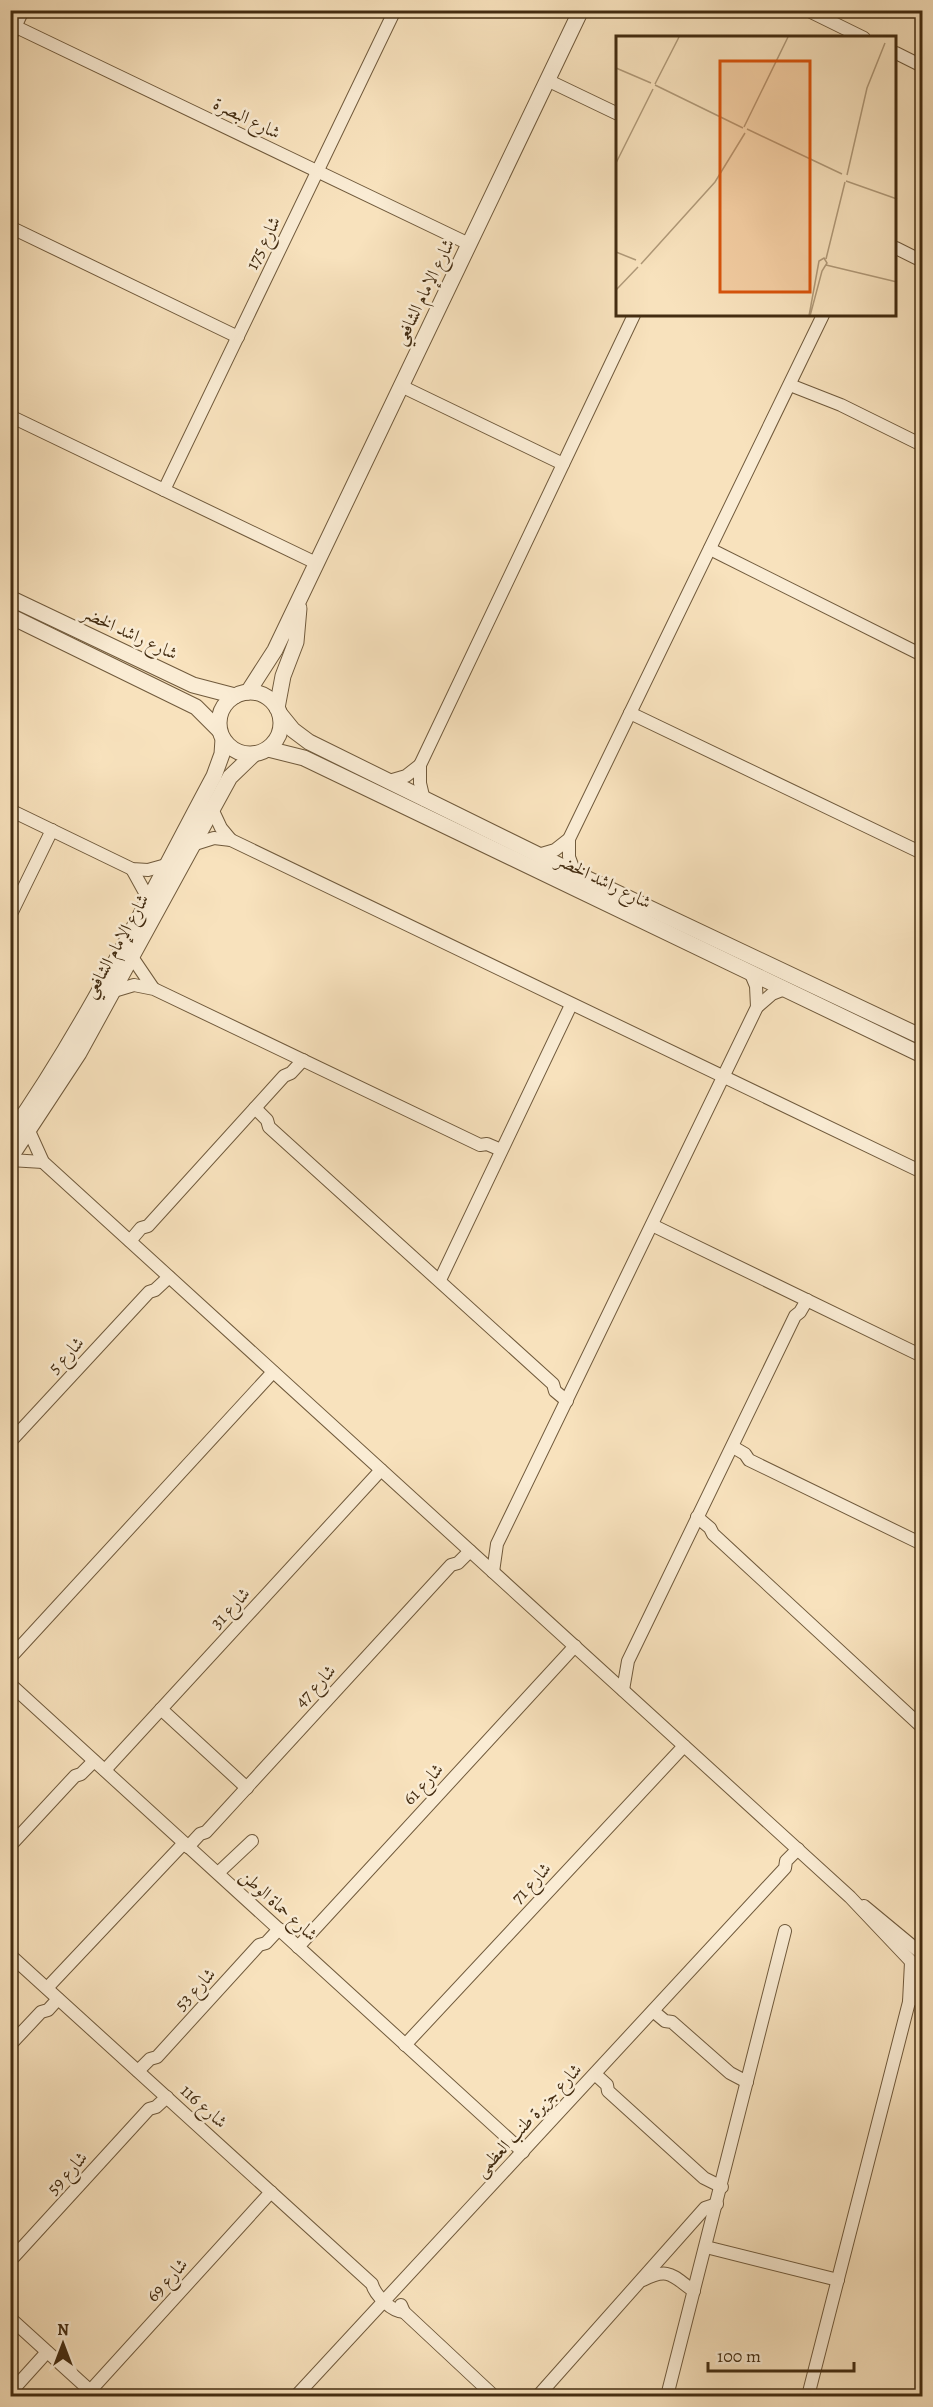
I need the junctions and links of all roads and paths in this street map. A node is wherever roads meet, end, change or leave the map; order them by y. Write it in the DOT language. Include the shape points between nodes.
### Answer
graph roads {
  1 [pos="18,10"];
  2 [pos="23,10"];
  3 [pos="395,10"];
  4 [pos="580,10"];
  5 [pos="807,10"];
  6 [pos="827,15"];
  7 [pos="12,28"];
  8 [pos="861,36"];
  9 [pos="897,54"];
  10 [pos="922,66"];
  11 [pos="547,80"];
  12 [pos="616,113"];
  13 [pos="318,171"];
  14 [pos="10,227"];
  15 [pos="469,244"];
  16 [pos="897,248"];
  17 [pos="922,261"];
  18 [pos="633,316"];
  19 [pos="824,316"];
  20 [pos="238,337"];
  21 [pos="791,381"];
  22 [pos="401,386"];
  23 [pos="10,416"];
  24 [pos="922,445"];
  25 [pos="563,464"];
  26 [pos="164,490"];
  27 [pos="709,552"];
  28 [pos="316,563"];
  29 [pos="303,591"];
  30 [pos="10,598"];
  31 [pos="10,616"];
  32 [pos="922,655"];
  33 [pos="242,694"];
  34 [pos="278,711"];
  35 [pos="630,713"];
  36 [pos="221,734"];
  37 [pos="261,752"];
  38 [pos="420,765"];
  39 [pos="389,781"];
  40 [pos="424,800"];
  41 [pos="10,810"];
  42 [pos="213,811"];
  43 [pos="52,830"];
  44 [pos="569,839"];
  45 [pos="231,840"];
  46 [pos="195,844"];
  47 [pos="922,854"];
  48 [pos="538,855"];
  49 [pos="166,865"];
  50 [pos="132,869"];
  51 [pos="575,873"];
  52 [pos="148,898"];
  53 [pos="10,916"];
  54 [pos="132,957"];
  55 [pos="751,974"];
  56 [pos="154,989"];
  57 [pos="785,989"];
  58 [pos="114,991"];
  59 [pos="571,1005"];
  60 [pos="757,1007"];
  61 [pos="922,1037"];
  62 [pos="922,1055"];
  63 [pos="298,1058"];
  64 [pos="723,1077"];
  65 [pos="252,1111"];
  66 [pos="29,1131"];
  67 [pos="10,1135"];
  68 [pos="499,1154"];
  69 [pos="10,1159"];
  70 [pos="43,1162"];
  71 [pos="922,1172"];
  72 [pos="652,1225"];
  73 [pos="133,1244"];
  74 [pos="166,1274"];
  75 [pos="440,1280"];
  76 [pos="803,1298"];
  77 [pos="922,1356"];
  78 [pos="273,1372"];
  79 [pos="569,1397"];
  80 [pos="10,1442"];
  81 [pos="731,1451"];
  82 [pos="381,1470"];
  83 [pos="695,1521"];
  84 [pos="497,1544"];
  85 [pos="922,1544"];
  86 [pos="467,1548"];
  87 [pos="480,1560"];
  88 [pos="493,1572"];
  89 [pos="575,1646"];
  90 [pos="10,1658"];
  91 [pos="628,1661"];
  92 [pos="610,1678"];
  93 [pos="10,1684"];
  94 [pos="623,1690"];
  95 [pos="161,1709"];
  96 [pos="922,1727"];
  97 [pos="684,1746"];
  98 [pos="91,1758"];
  99 [pos="105,1770"];
  100 [pos="247,1788"];
  101 [pos="252,1840"];
  102 [pos="10,1846"];
  103 [pos="189,1847"];
  104 [pos="801,1852"];
  105 [pos="218,1873"];
  106 [pos="850,1897"];
  107 [pos="276,1927"];
  108 [pos="784,1931"];
  109 [pos="298,1947"];
  110 [pos="922,1954"];
  111 [pos="10,1955"];
  112 [pos="911,1962"];
  113 [pos="922,1973"];
  114 [pos="922,1990"];
  115 [pos="53,1993"];
  116 [pos="909,2002"];
  117 [pos="656,2008"];
  118 [pos="10,2045"];
  119 [pos="405,2045"];
  120 [pos="142,2074"];
  121 [pos="592,2077"];
  122 [pos="747,2082"];
  123 [pos="164,2094"];
  124 [pos="523,2152"];
  125 [pos="722,2187"];
  126 [pos="271,2192"];
  127 [pos="717,2204"];
  128 [pos="706,2247"];
  129 [pos="10,2261"];
  130 [pos="838,2280"];
  131 [pos="639,2282"];
  132 [pos="694,2291"];
  133 [pos="388,2298"];
  134 [pos="10,2318"];
  135 [pos="47,2352"];
  136 [pos="10,2393"];
  137 [pos="93,2394"];
  138 [pos="494,2394"];
  139 [pos="538,2394"];
  140 [pos="296,2397"];
  141 [pos="667,2397"];
  142 [pos="808,2397"];
  1 -- 7 [label="street"];
  2 -- 7 [label="street"];
  3 -- 13 [label="street, شارع 175"];
  4 -- 11 [label="street, شارع الإمام الشافعي"];
  5 -- 6 [label="street"];
  6 -- 8 [label="street"];
  7 -- 13 [label="street, شارع البصرة"];
  9 -- 10 [label="street"];
  11 -- 12 [label="street"];
  11 -- 15 [label="street, شارع الإمام الشافعي"];
  13 -- 15 [label="street, شارع البصرة"];
  13 -- 20 [label="street, شارع 175"];
  14 -- 20 [label="street"];
  15 -- 22 [label="street, شارع الإمام الشافعي"];
  16 -- 17 [label="street"];
  18 -- 25 [label="street"];
  19 -- 21 [label="street"];
  20 -- 26 [label="street, شارع 175"];
  21 -- 24 [label="street"];
  21 -- 27 [label="street"];
  22 -- 25 [label="street"];
  22 -- 28 [label="street, شارع الإمام الشافعي"];
  23 -- 26 [label="street"];
  25 -- 38 [label="street"];
  26 -- 28 [label="street"];
  27 -- 32 [label="street"];
  27 -- 35 [label="street"];
  28 -- 29 [label="street, شارع الإمام الشافعي"];
  29 -- 33 [label="street, شارع الإمام الشافعي" via="269,661"];
  29 -- 34 [label="street, شارع الإمام الشافعي" via="296,642 283,676"];
  30 -- 33 [label="street, شارع راشد الخضر" via="193,685"];
  31 -- 36 [label="street, شارع راشد الخضر" via="196,707"];
  33 -- 34 [label="street" via="268,698"];
  33 -- 36 [label="street" via="223,707 218,722"];
  34 -- 37 [label="street" via="280,729"];
  34 -- 39 [label="street, شارع راشد الخضر" via="292,730 309,742"];
  35 -- 44 [label="street"];
  35 -- 47 [label="street"];
  36 -- 37 [label="street" via="236,751"];
  36 -- 49 [label="street, شارع الإمام الشافعي" via="218,769"];
  37 -- 42 [label="street, شارع الإمام الشافعي" via="235,770"];
  37 -- 55 [label="street, شارع راشد الخضر" via="304,758"];
  38 -- 39 [label="street" via="406,776"];
  38 -- 40 [label="street"];
  39 -- 40 [label="street, شارع راشد الخضر"];
  40 -- 48 [label="street, شارع راشد الخضر"];
  41 -- 43 [label="street"];
  42 -- 45 [label="street"];
  42 -- 46 [label="street, شارع الإمام الشافعي"];
  43 -- 50 [label="street"];
  43 -- 53 [label="street"];
  44 -- 48 [label="street" via="555,850"];
  44 -- 51 [label="street" via="569,857"];
  45 -- 46 [label="street" via="214,838"];
  45 -- 59 [label="street"];
  46 -- 54 [label="street, شارع الإمام الشافعي"];
  48 -- 51 [label="street, شارع راشد الخضر"];
  49 -- 50 [label="street"];
  49 -- 52 [label="street, شارع الإمام الشافعي"];
  50 -- 52 [label="street"];
  51 -- 61 [label="street, شارع راشد الخضر"];
  52 -- 67 [label="street, شارع الإمام الشافعي" via="67,1046"];
  54 -- 56 [label="street"];
  54 -- 58 [label="street, شارع الإمام الشافعي"];
  55 -- 57 [label="street, شارع راشد الخضر"];
  55 -- 60 [label="street"];
  56 -- 58 [label="street" via="134,985"];
  56 -- 63 [label="street"];
  57 -- 60 [label="street"];
  57 -- 62 [label="street, شارع راشد الخضر"];
  58 -- 66 [label="street, شارع الإمام الشافعي"];
  59 -- 64 [label="street"];
  59 -- 68 [label="street"];
  60 -- 64 [label="street"];
  63 -- 65 [label="street"];
  63 -- 68 [label="street" via="480,1145 487,1144"];
  64 -- 71 [label="street"];
  64 -- 72 [label="street"];
  65 -- 73 [label="street" via="148,1226 141,1228"];
  65 -- 75 [label="street" via="267,1120 269,1127"];
  66 -- 69 [label="street, شارع الإمام الشافعي"];
  66 -- 70 [label="street"];
  68 -- 75 [label="street"];
  69 -- 70 [label="street"];
  70 -- 73 [label="street"];
  72 -- 76 [label="street"];
  72 -- 79 [label="street"];
  73 -- 74 [label="street"];
  74 -- 78 [label="street"];
  74 -- 80 [label="street, شارع 5" via="150,1286 149,1292"];
  75 -- 79 [label="street" via="553,1384 555,1391"];
  76 -- 77 [label="street"];
  76 -- 81 [label="street" via="800,1312"];
  78 -- 82 [label="street"];
  78 -- 90 [label="street"];
  79 -- 84 [label="street"];
  81 -- 83 [label="street"];
  81 -- 85 [label="street" via="745,1454 749,1460"];
  82 -- 86 [label="street"];
  82 -- 95 [label="street, شارع 31"];
  83 -- 91 [label="street"];
  83 -- 96 [label="street"];
  84 -- 87 [label="street"];
  84 -- 88 [label="street"];
  86 -- 87 [label="street"];
  86 -- 100 [label="street, شارع 47" via="452,1558 451,1565"];
  87 -- 88 [label="street"];
  88 -- 89 [label="street"];
  89 -- 92 [label="street"];
  89 -- 109 [label="street, شارع 61"];
  91 -- 92 [label="street"];
  91 -- 94 [label="street"];
  92 -- 94 [label="street"];
  93 -- 98 [label="street, شارع حماة الوطن"];
  94 -- 97 [label="street"];
  95 -- 99 [label="street, شارع 31"];
  95 -- 100 [label="street"];
  97 -- 104 [label="street"];
  97 -- 119 [label="street, شارع 71"];
  98 -- 99 [label="street, شارع حماة الوطن"];
  98 -- 102 [label="street" via="81,1774"];
  99 -- 103 [label="street, شارع حماة الوطن"];
  100 -- 103 [label="street, شارع 47" via="206,1832 206,1838"];
  101 -- 105 [label="street"];
  103 -- 105 [label="street, شارع حماة الوطن"];
  103 -- 115 [label="street, شارع 47"];
  104 -- 106 [label="street"];
  104 -- 117 [label="street, شارع جزيرة طنب العظمى" via="791,1868 785,1868"];
  105 -- 107 [label="street, شارع حماة الوطن"];
  106 -- 110 [label="street"];
  106 -- 112 [label="street"];
  107 -- 109 [label="street, شارع حماة الوطن"];
  107 -- 120 [label="street, شارع 53" via="266,1943 259,1945"];
  108 -- 122 [label="street"];
  109 -- 119 [label="street, شارع حماة الوطن"];
  111 -- 115 [label="street, شارع 116"];
  112 -- 113 [label="street"];
  112 -- 116 [label="street"];
  114 -- 116 [label="street"];
  115 -- 118 [label="street, شارع 47"];
  115 -- 120 [label="street, شارع 116"];
  116 -- 130 [label="street"];
  117 -- 121 [label="street, شارع جزيرة طنب العظمى"];
  117 -- 122 [label="street" via="666,2022 672,2022 734,2076"];
  119 -- 124 [label="street, شارع حماة الوطن"];
  120 -- 123 [label="street, شارع 116"];
  121 -- 124 [label="street, شارع جزيرة طنب العظمى"];
  121 -- 125 [label="street" via="603,2091 608,2091 704,2178"];
  122 -- 125 [label="street"];
  123 -- 126 [label="street, شارع 116"];
  123 -- 129 [label="street, شارع 59" via="156,2108 149,2109"];
  124 -- 133 [label="street, شارع جزيرة طنب العظمى"];
  125 -- 127 [label="street"];
  126 -- 133 [label="street, شارع 116" via="372,2284 374,2291"];
  126 -- 137 [label="street, شارع 69"];
  127 -- 128 [label="street"];
  127 -- 131 [label="street" via="705,2208"];
  128 -- 130 [label="street"];
  128 -- 132 [label="street"];
  130 -- 142 [label="street"];
  131 -- 132 [label="street" via="665,2273"];
  131 -- 139 [label="street"];
  132 -- 141 [label="street"];
  133 -- 138 [label="street, شارع 116" via="397,2311 404,2312"];
  133 -- 140 [label="street, شارع جزيرة طنب العظمى"];
  134 -- 135 [label="street"];
  135 -- 136 [label="street"];
  135 -- 137 [label="street"];
}
